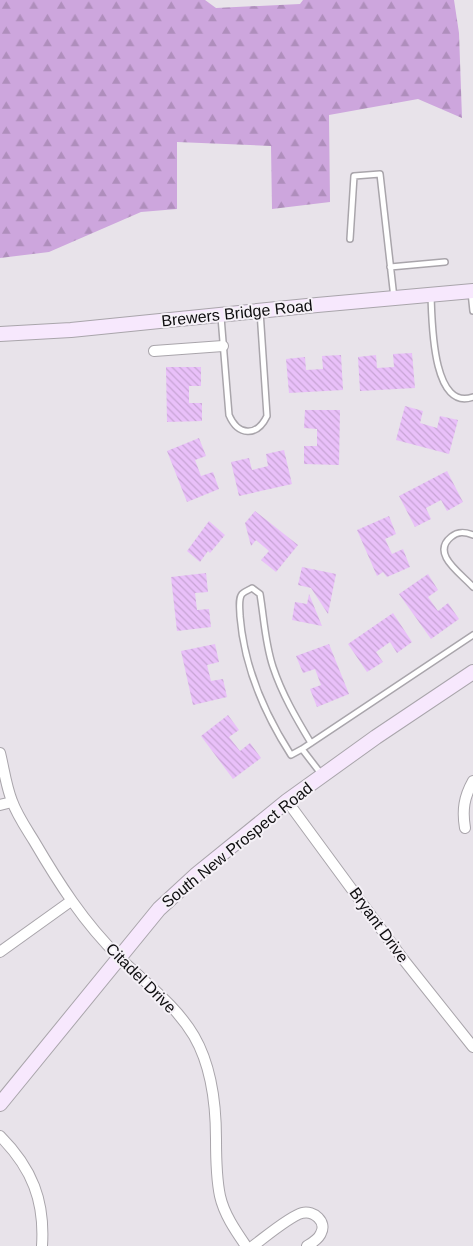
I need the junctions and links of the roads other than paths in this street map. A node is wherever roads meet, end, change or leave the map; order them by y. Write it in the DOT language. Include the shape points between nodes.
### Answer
graph roads {
  1 [pos="350,239"];
  2 [pos="445,262"];
  3 [pos="390,267"];
  4 [pos="472,292"];
  5 [pos="431,295"];
  6 [pos="394,298"];
  7 [pos="260,310"];
  8 [pos="473,311"];
  9 [pos="221,314"];
  10 [pos="0,334"];
  11 [pos="223,346"];
  12 [pos="154,351"];
  13 [pos="473,397"];
  14 [pos="473,535"];
  15 [pos="473,587"];
  16 [pos="473,635"];
  17 [pos="473,672"];
  18 [pos="310,743"];
  19 [pos="302,749"];
  20 [pos="0,753"];
  21 [pos="2,772"];
  22 [pos="322,776"];
  23 [pos="473,781"];
  24 [pos="287,801"];
  25 [pos="12,802"];
  26 [pos="0,805"];
  27 [pos="465,828"];
  28 [pos="71,901"];
  29 [pos="0,952"];
  30 [pos="119,957"];
  31 [pos="472,1043"];
  32 [pos="0,1104"];
  33 [pos="0,1136"];
  34 [pos="42,1246"];
  35 [pos="246,1246"];
  36 [pos="252,1246"];
  37 [pos="306,1246"];
  1 -- 3 [label="lane" via="354,176 380,174"];
  2 -- 3 [label="lane"];
  3 -- 6 [label="lane"];
  4 -- 5 [label="main road, Brewers Bridge Road"];
  4 -- 8 [label="lane"];
  5 -- 6 [label="main road, Brewers Bridge Road"];
  5 -- 13 [label="lane" via="432,336 443,379 455,397"];
  6 -- 7 [label="main road, Brewers Bridge Road"];
  7 -- 9 [label="main road, Brewers Bridge Road"];
  7 -- 11 [label="lane" via="267,416 259,428 245,431 232,422"];
  9 -- 10 [label="main road, Brewers Bridge Road" via="72,330"];
  9 -- 11 [label="lane"];
  11 -- 12 [label="street"];
  14 -- 15 [label="lane" via="460,532 452,536 444,547 444,554"];
  16 -- 18 [label="lane"];
  17 -- 22 [label="main road, South New Prospect Road"];
  18 -- 19 [label="lane"];
  18 -- 19 [label="lane" via="286,699 273,666 260,594 252,588 243,592 240,605 241,630 254,682 291,755"];
  19 -- 22 [label="lane"];
  20 -- 21 [label="street, Citadel Drive"];
  21 -- 25 [label="street, Citadel Drive"];
  22 -- 24 [label="main road, South New Prospect Road"];
  23 -- 27 [label="street" via="464,800"];
  24 -- 30 [label="main road, South New Prospect Road" via="159,909"];
  24 -- 31 [label="street, Bryant Drive" via="403,959"];
  25 -- 26 [label="street"];
  25 -- 28 [label="street, Citadel Drive"];
  28 -- 29 [label="street"];
  28 -- 30 [label="street, Citadel Drive"];
  30 -- 32 [label="main road, South New Prospect Road"];
  30 -- 35 [label="street, Citadel Drive" via="178,1014 194,1036 205,1060 213,1094 216,1176 220,1198 230,1222"];
  33 -- 34 [label="street" via="22,1160 33,1181 44,1226"];
  36 -- 37 [label="street" via="299,1214 310,1212 316,1215 322,1233"];
}
